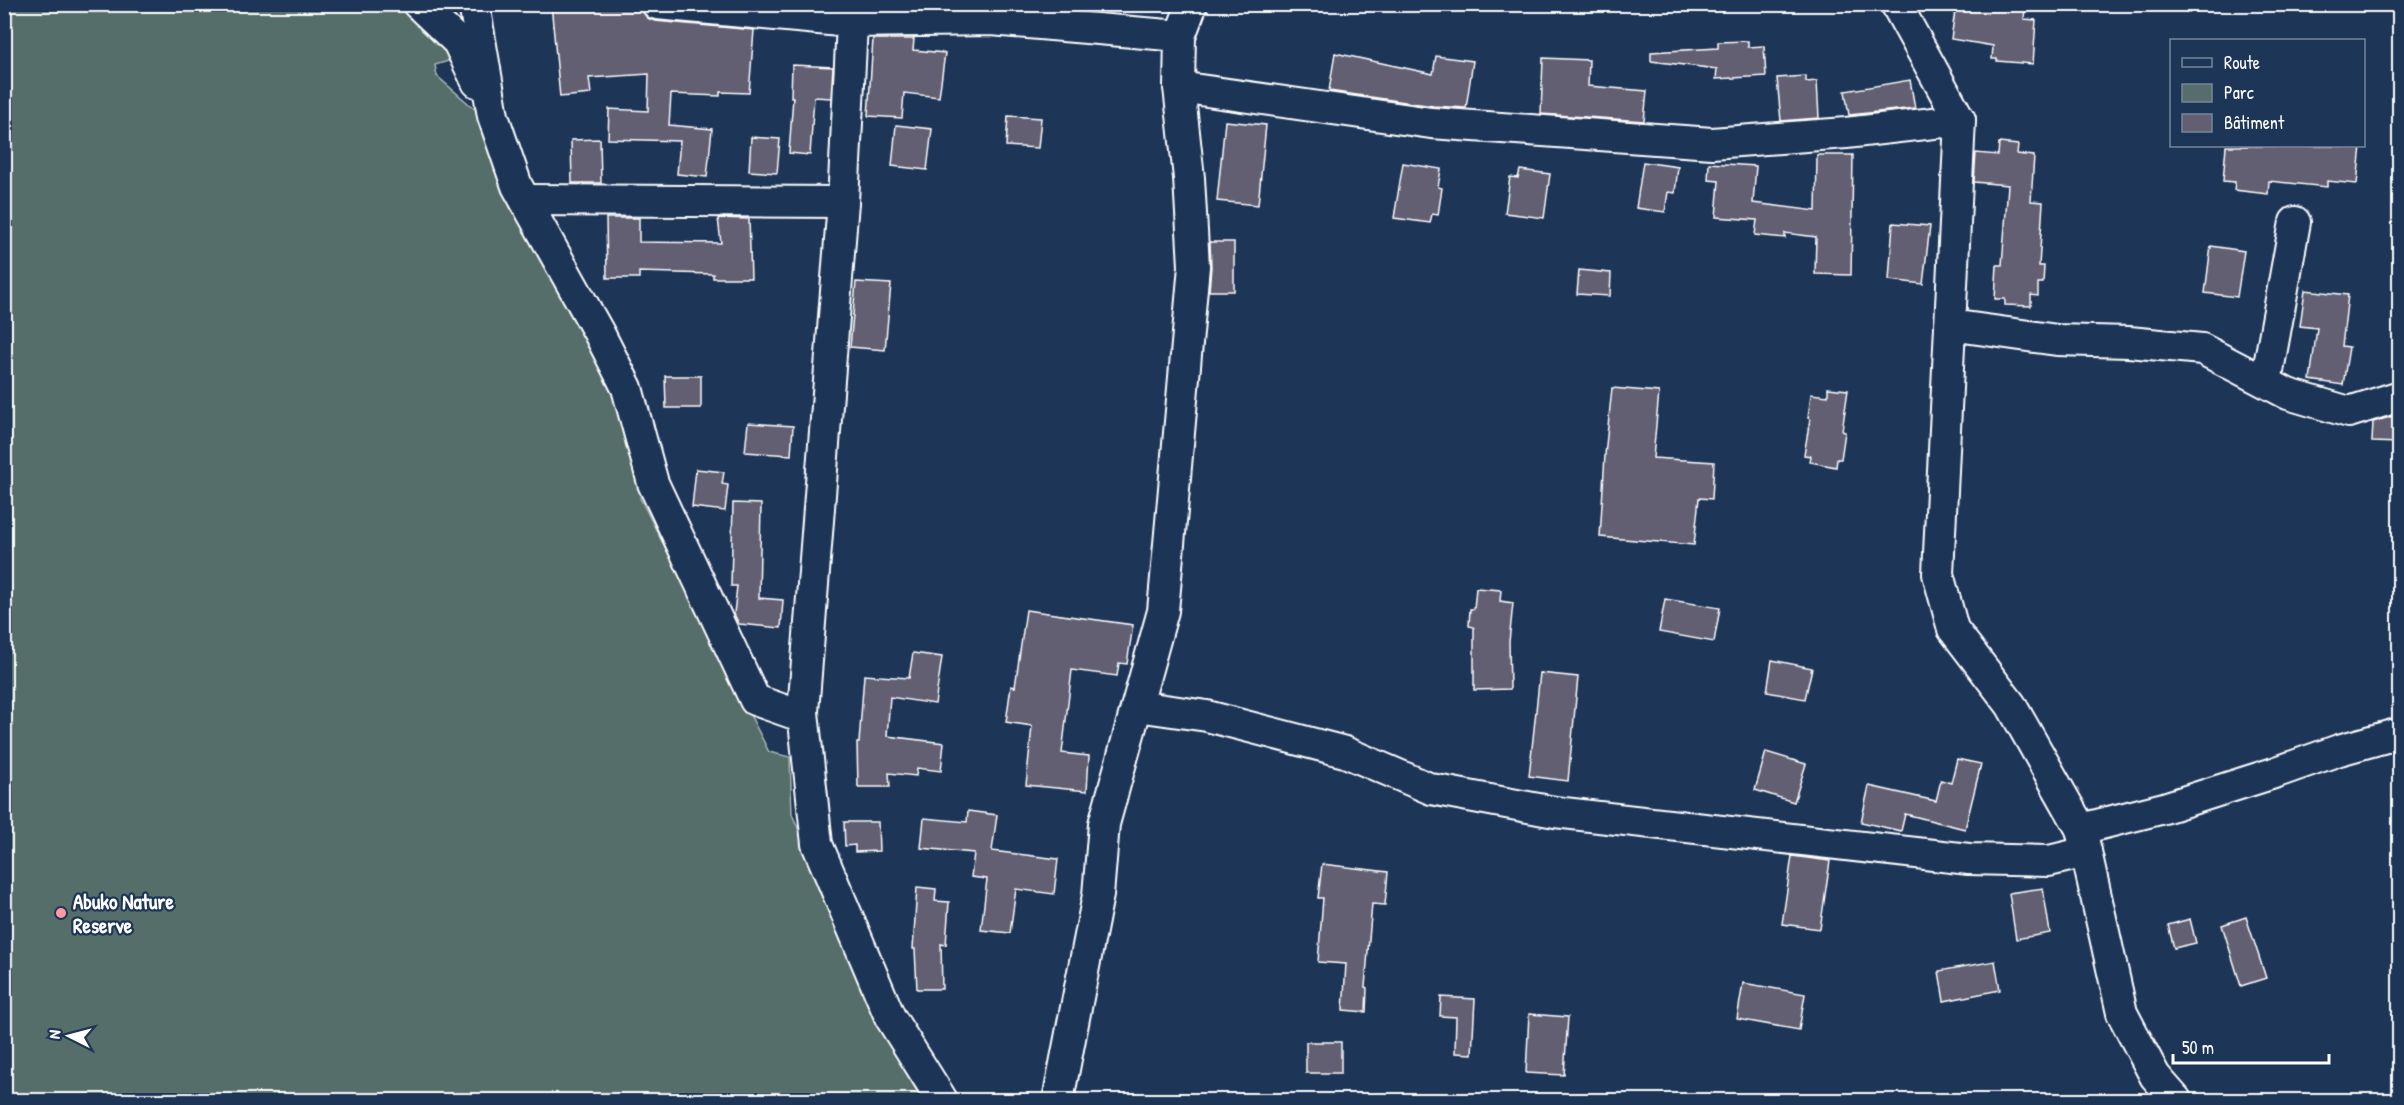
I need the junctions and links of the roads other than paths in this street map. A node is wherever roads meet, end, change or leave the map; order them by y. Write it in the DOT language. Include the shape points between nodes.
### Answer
graph roads {
  1 [pos="418,4"];
  2 [pos="474,4"];
  3 [pos="657,4"];
  4 [pos="1192,4"];
  5 [pos="1896,4"];
  6 [pos="852,13"];
  7 [pos="1180,36"];
  8 [pos="1179,87"];
  9 [pos="493,116"];
  10 [pos="1960,120"];
  11 [pos="525,200"];
  12 [pos="843,202"];
  13 [pos="2295,222"];
  14 [pos="1950,325"];
  15 [pos="2266,382"];
  16 [pos="2400,396"];
  17 [pos="1137,706"];
  18 [pos="803,711"];
  19 [pos="2400,733"];
  20 [pos="2084,841"];
  21 [pos="942,1101"];
  22 [pos="1058,1101"];
  23 [pos="2176,1101"];
  1 -- 9 [label="street" via="458,42"];
  2 -- 9 [label="street"];
  3 -- 6 [label="street"];
  4 -- 7 [label="street"];
  5 -- 10 [label="street"];
  6 -- 7 [label="street"];
  6 -- 12 [label="street"];
  7 -- 8 [label="street"];
  8 -- 10 [label="street" via="1431,123 1712,143 1846,134"];
  8 -- 17 [label="street" via="1194,266 1163,611"];
  9 -- 11 [label="street"];
  10 -- 14 [label="street"];
  11 -- 12 [label="street"];
  11 -- 18 [label="street" via="627,388 652,483 755,700 792,713"];
  12 -- 18 [label="street"];
  13 -- 15 [label="street"];
  14 -- 15 [label="street" via="2057,340 2202,349"];
  14 -- 20 [label="street" via="1938,574 1953,629 2011,705"];
  15 -- 16 [label="street" via="2288,394 2349,412"];
  17 -- 20 [label="street" via="1207,716 1345,752 1431,789 1555,812 1969,859 2049,861"];
  17 -- 22 [label="street" via="1104,824 1098,895"];
  18 -- 21 [label="street" via="817,843 890,1017"];
  19 -- 20 [label="street" via="2175,804"];
  20 -- 23 [label="street" via="2122,1013 2155,1077"];
}
